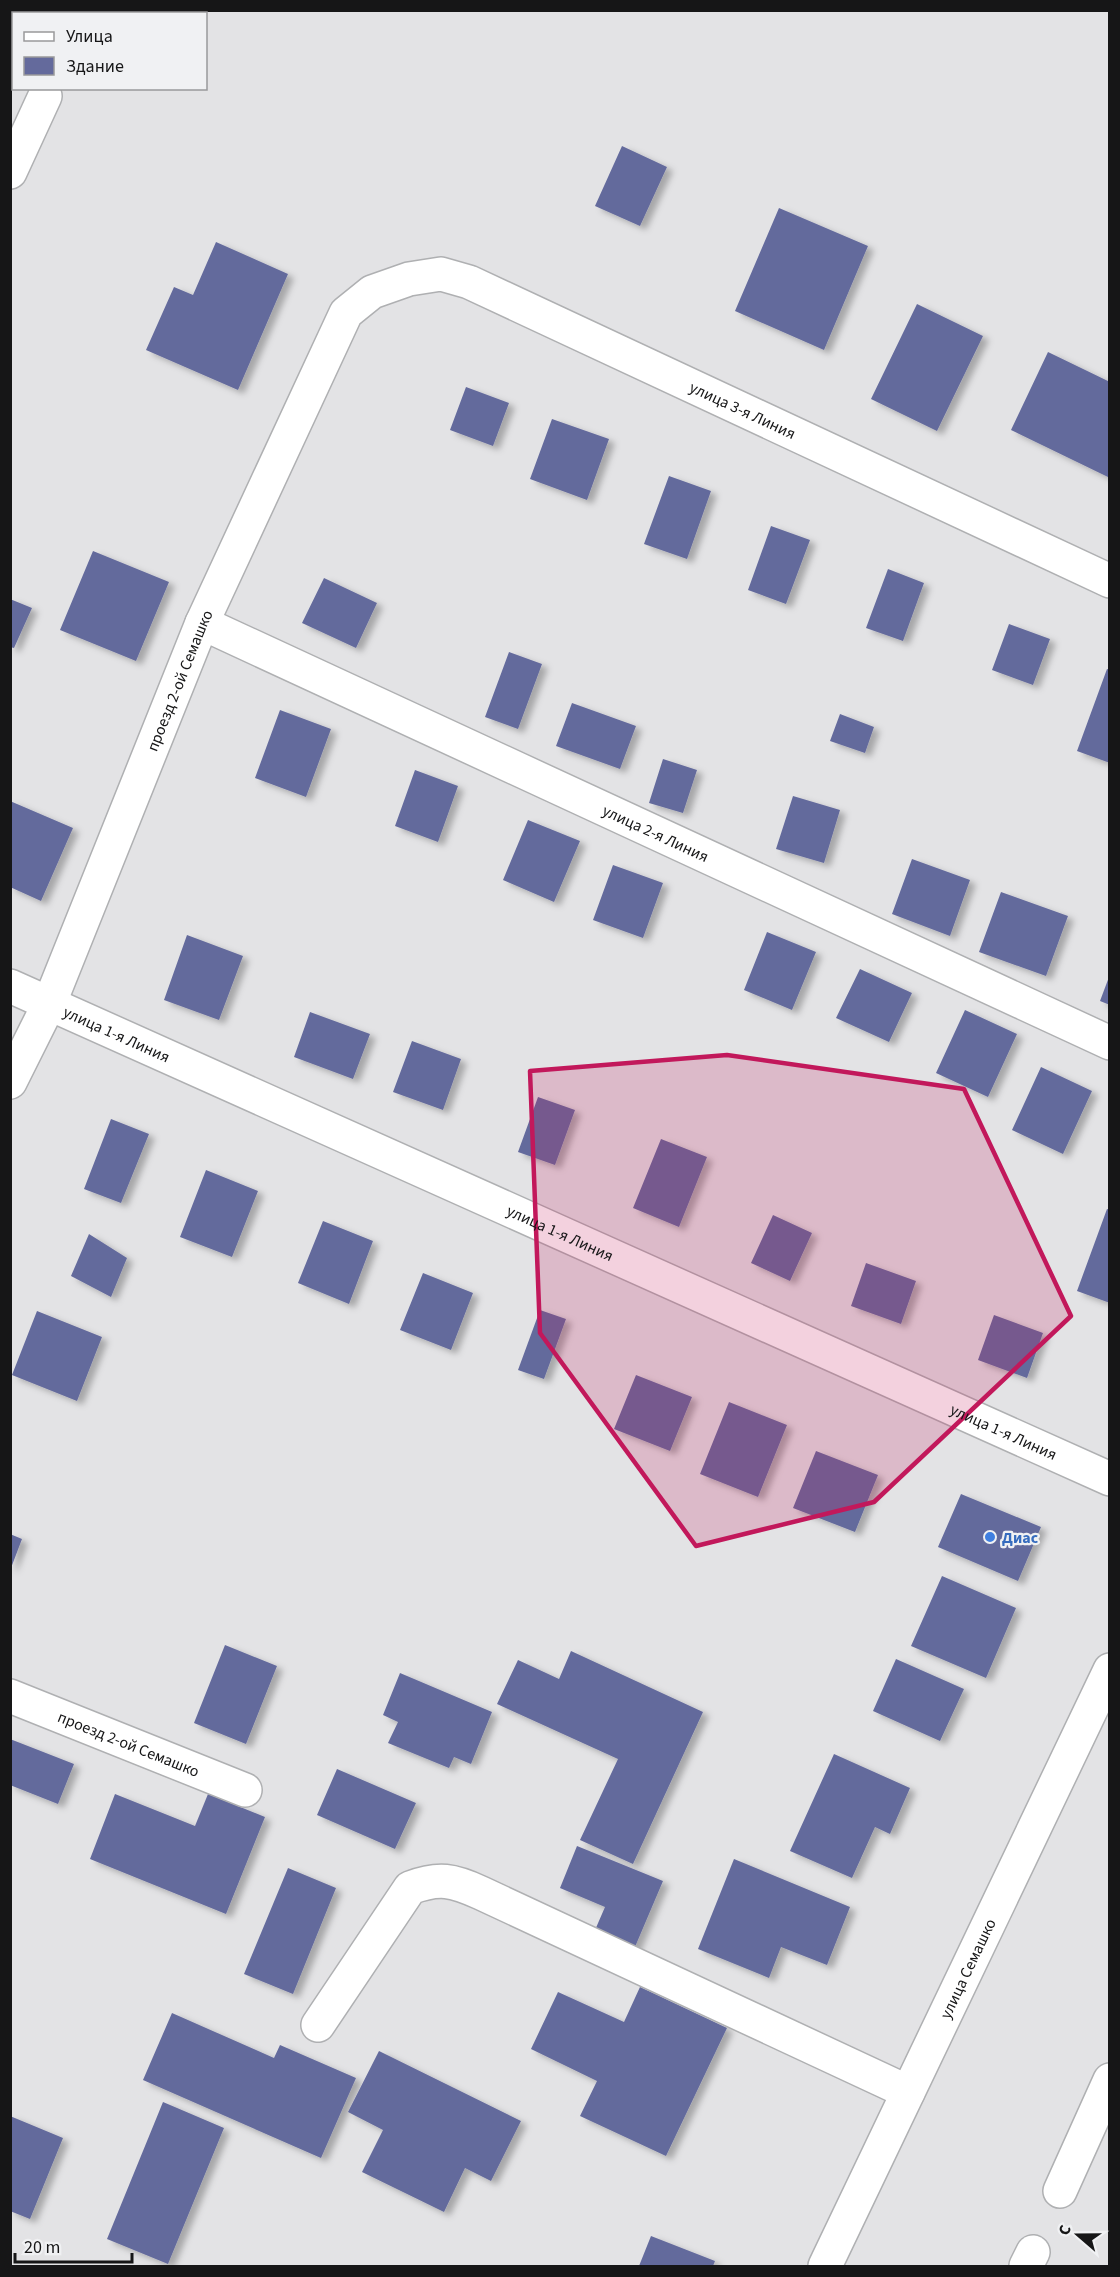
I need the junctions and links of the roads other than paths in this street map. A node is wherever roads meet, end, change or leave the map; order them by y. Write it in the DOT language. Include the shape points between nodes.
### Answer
graph roads {
  1 [pos="45,96"];
  2 [pos="10,172"];
  3 [pos="372,292"];
  4 [pos="1110,580"];
  5 [pos="202,623"];
  6 [pos="10,986"];
  7 [pos="50,1002"];
  8 [pos="1110,1043"];
  9 [pos="10,1082"];
  10 [pos="1110,1479"];
  11 [pos="1110,1670"];
  12 [pos="10,1696"];
  13 [pos="245,1791"];
  14 [pos="318,2025"];
  15 [pos="1110,2080"];
  16 [pos="908,2092"];
  17 [pos="1060,2191"];
  18 [pos="825,2266"];
  1 -- 2 [label="street"];
  3 -- 4 [label="street, улица 3-я Линия" via="409,279 441,274 469,282"];
  3 -- 5 [label="street, проезд 2-ой Семашко" via="346,313"];
  5 -- 7 [label="street, проезд 2-ой Семашко"];
  5 -- 8 [label="street, улица 2-я Линия"];
  6 -- 7 [label="street, улица 1-я Линия"];
  7 -- 9 [label="street, проезд 2-ой Семашко"];
  7 -- 10 [label="street, улица 1-я Линия"];
  11 -- 16 [label="street, улица Семашко"];
  12 -- 13 [label="street, проезд 2-ой Семашко"];
  14 -- 16 [label="street" via="410,1888 428,1881 449,1881"];
  15 -- 17 [label="street"];
  16 -- 18 [label="street, улица Семашко"];
}
